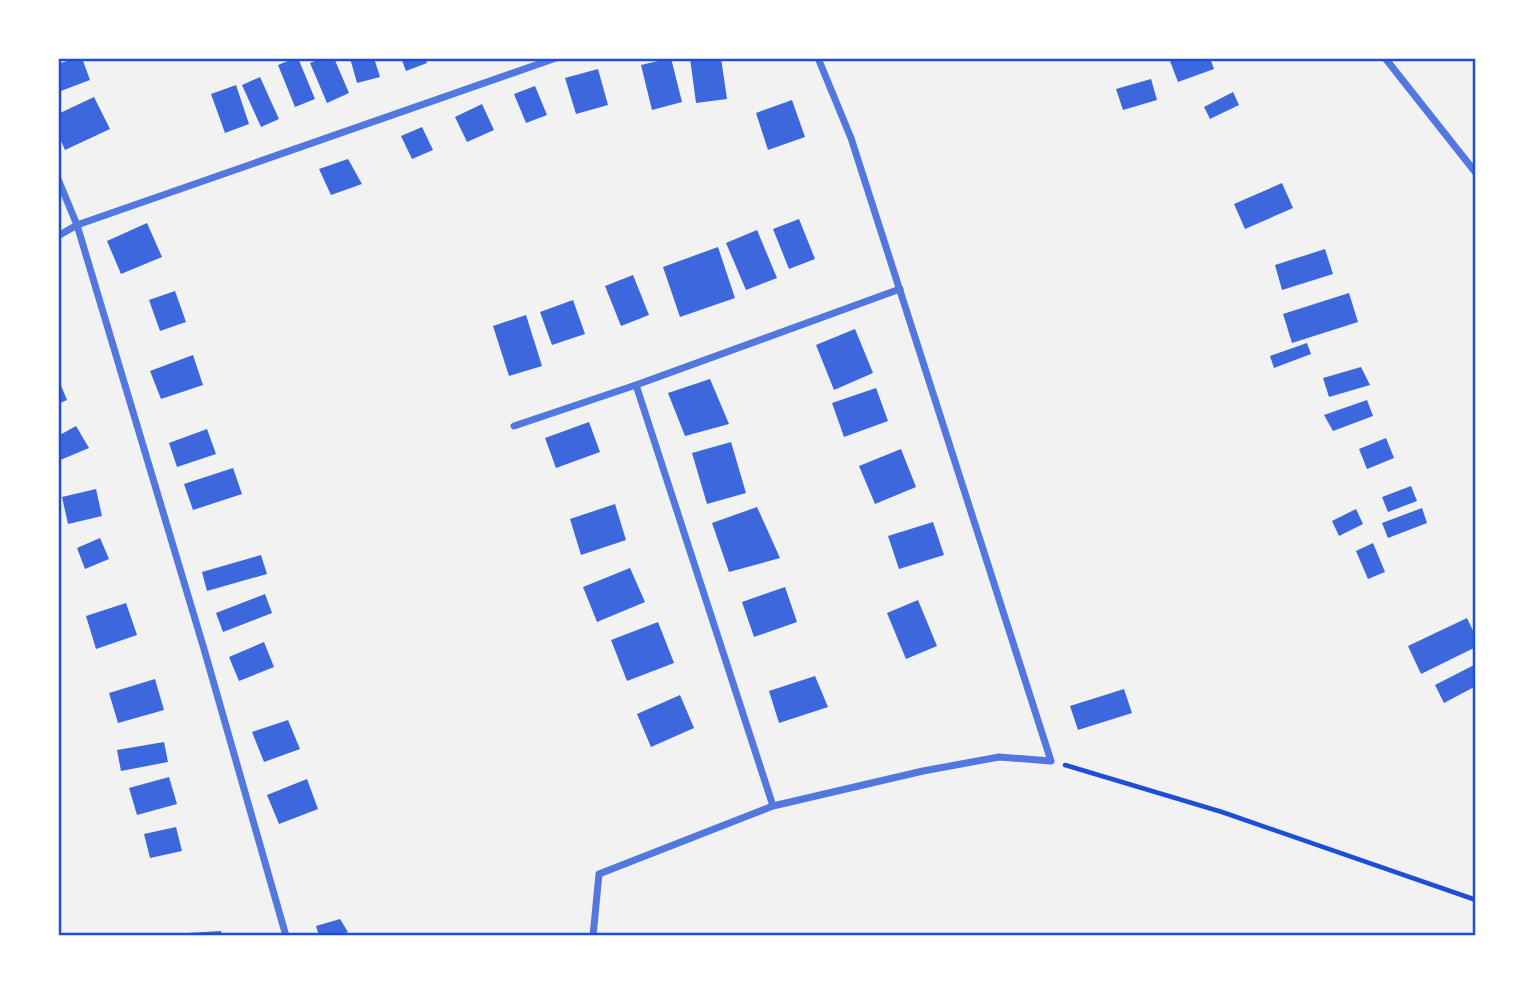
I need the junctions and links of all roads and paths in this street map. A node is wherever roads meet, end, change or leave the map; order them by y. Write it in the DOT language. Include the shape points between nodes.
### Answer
graph roads {
  1 [pos="556,58"];
  2 [pos="818,58"];
  3 [pos="1385,58"];
  4 [pos="1476,173"];
  5 [pos="58,179"];
  6 [pos="76,225"];
  7 [pos="58,236"];
  8 [pos="900,289"];
  9 [pos="636,385"];
  10 [pos="514,426"];
  11 [pos="1051,761"];
  12 [pos="774,806"];
  13 [pos="1476,900"];
  14 [pos="286,936"];
  15 [pos="593,936"];
  1 -- 6 [label="street"];
  2 -- 8 [label="street" via="851,138"];
  3 -- 4 [label="street"];
  5 -- 6 [label="street"];
  6 -- 7 [label="street"];
  6 -- 14 [label="street"];
  8 -- 9 [label="street"];
  8 -- 11 [label="street"];
  9 -- 10 [label="street"];
  9 -- 12 [label="street"];
  11 -- 12 [label="street" via="999,757"];
  11 -- 13 [label="path" via="1222,812"];
  12 -- 15 [label="street" via="599,874"];
}
